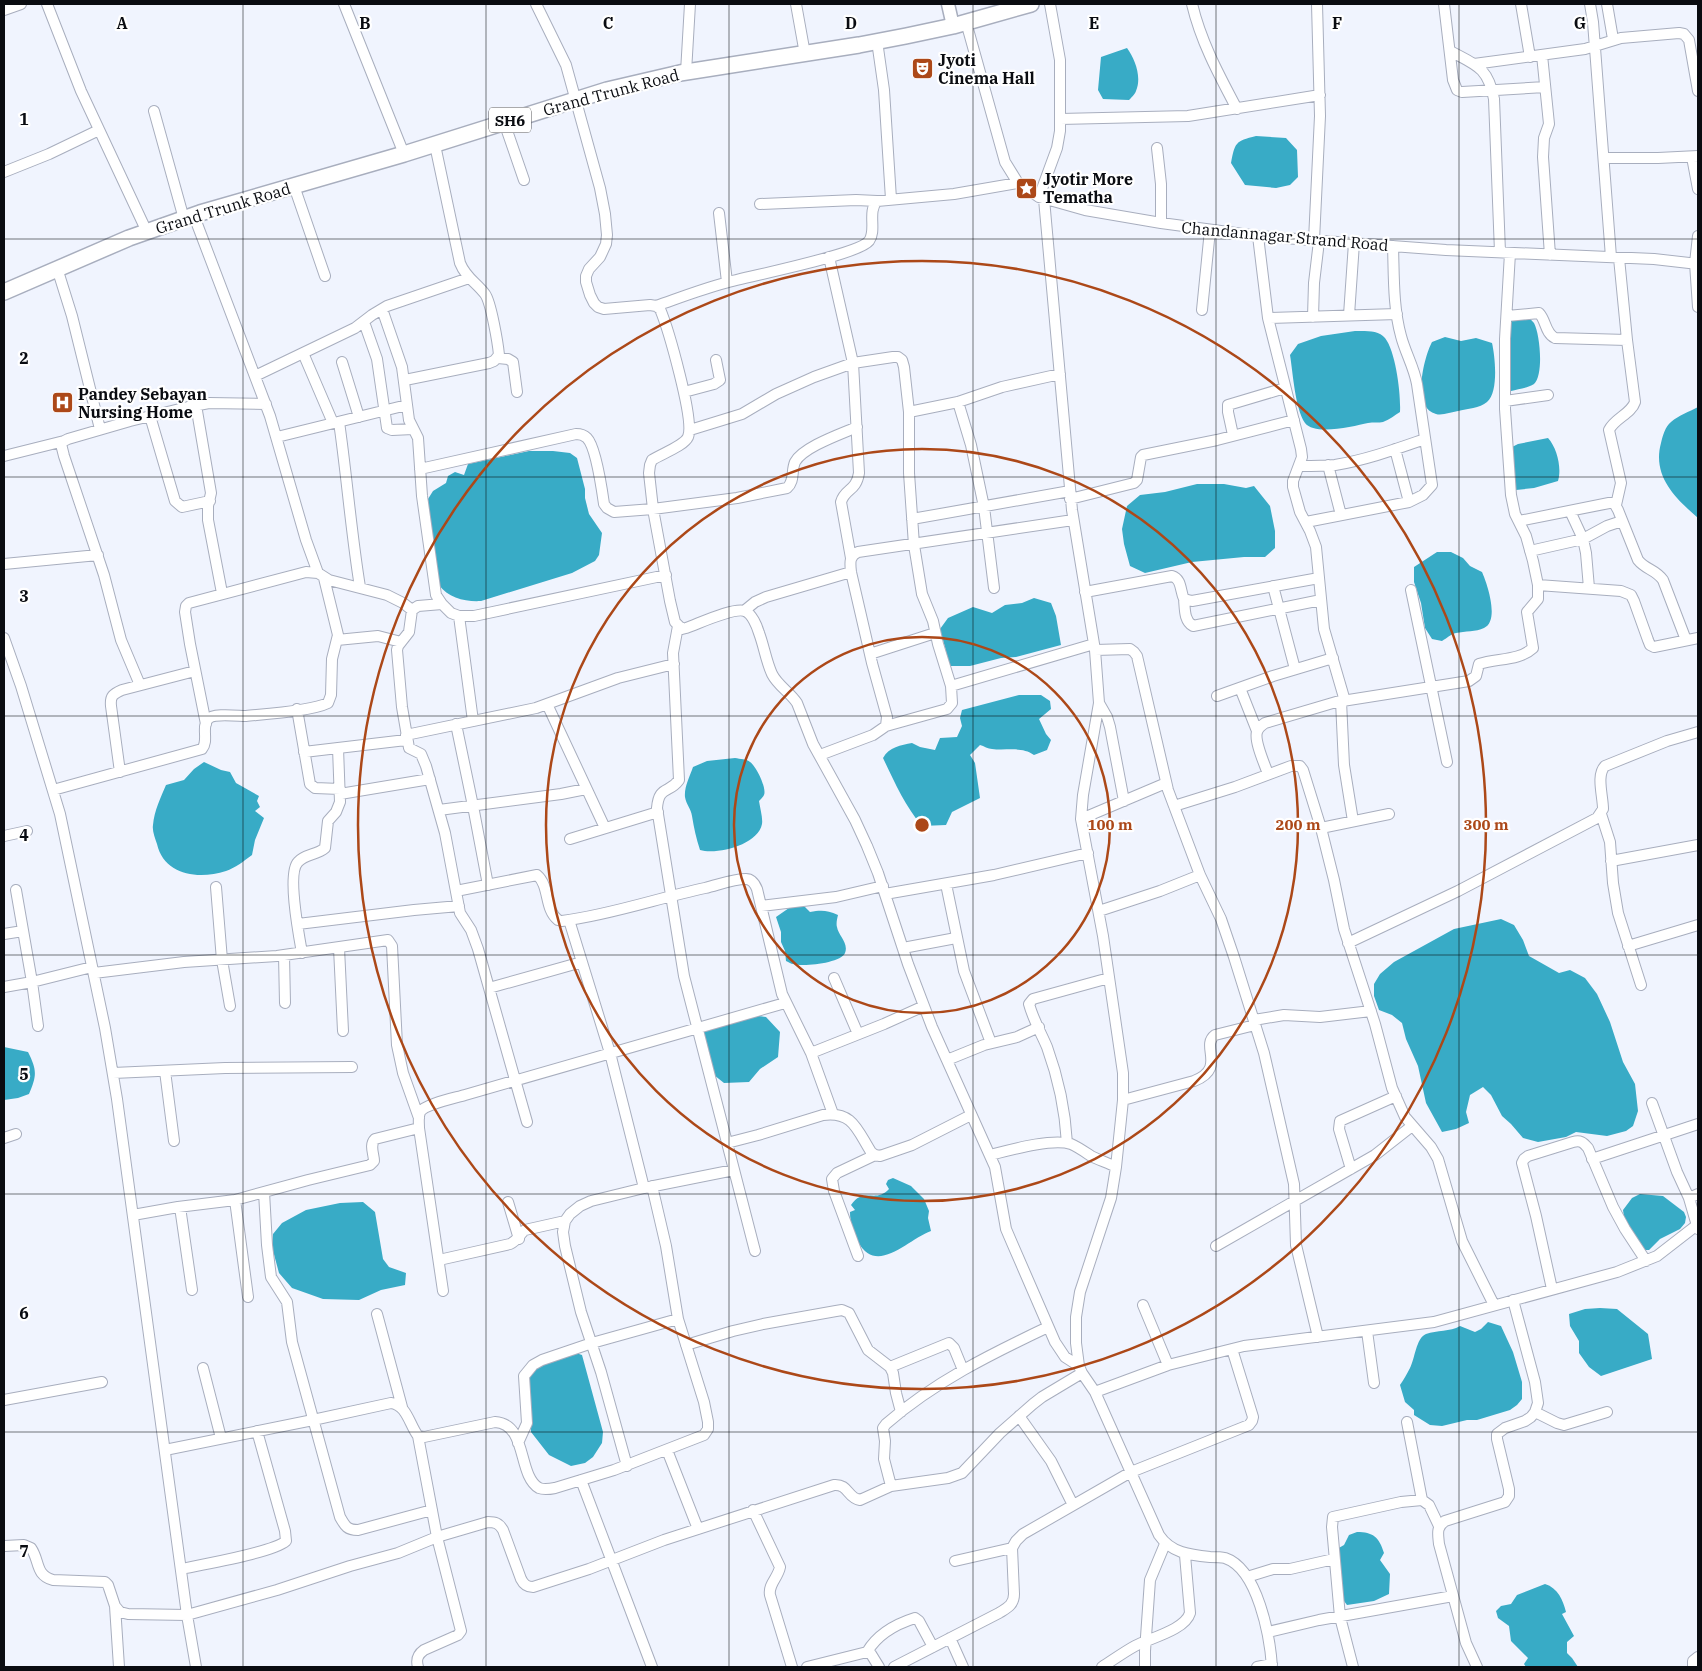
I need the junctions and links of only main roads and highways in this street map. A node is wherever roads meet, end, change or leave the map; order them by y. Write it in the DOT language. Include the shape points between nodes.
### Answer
graph roads {
  1 [pos="1023,5"];
  2 [pos="4,292"];
  1 -- 2 [label="main road, Grand Trunk Road / SH6" via="960,24 805,54 686,72 575,99 404,154 189,217"];
}
